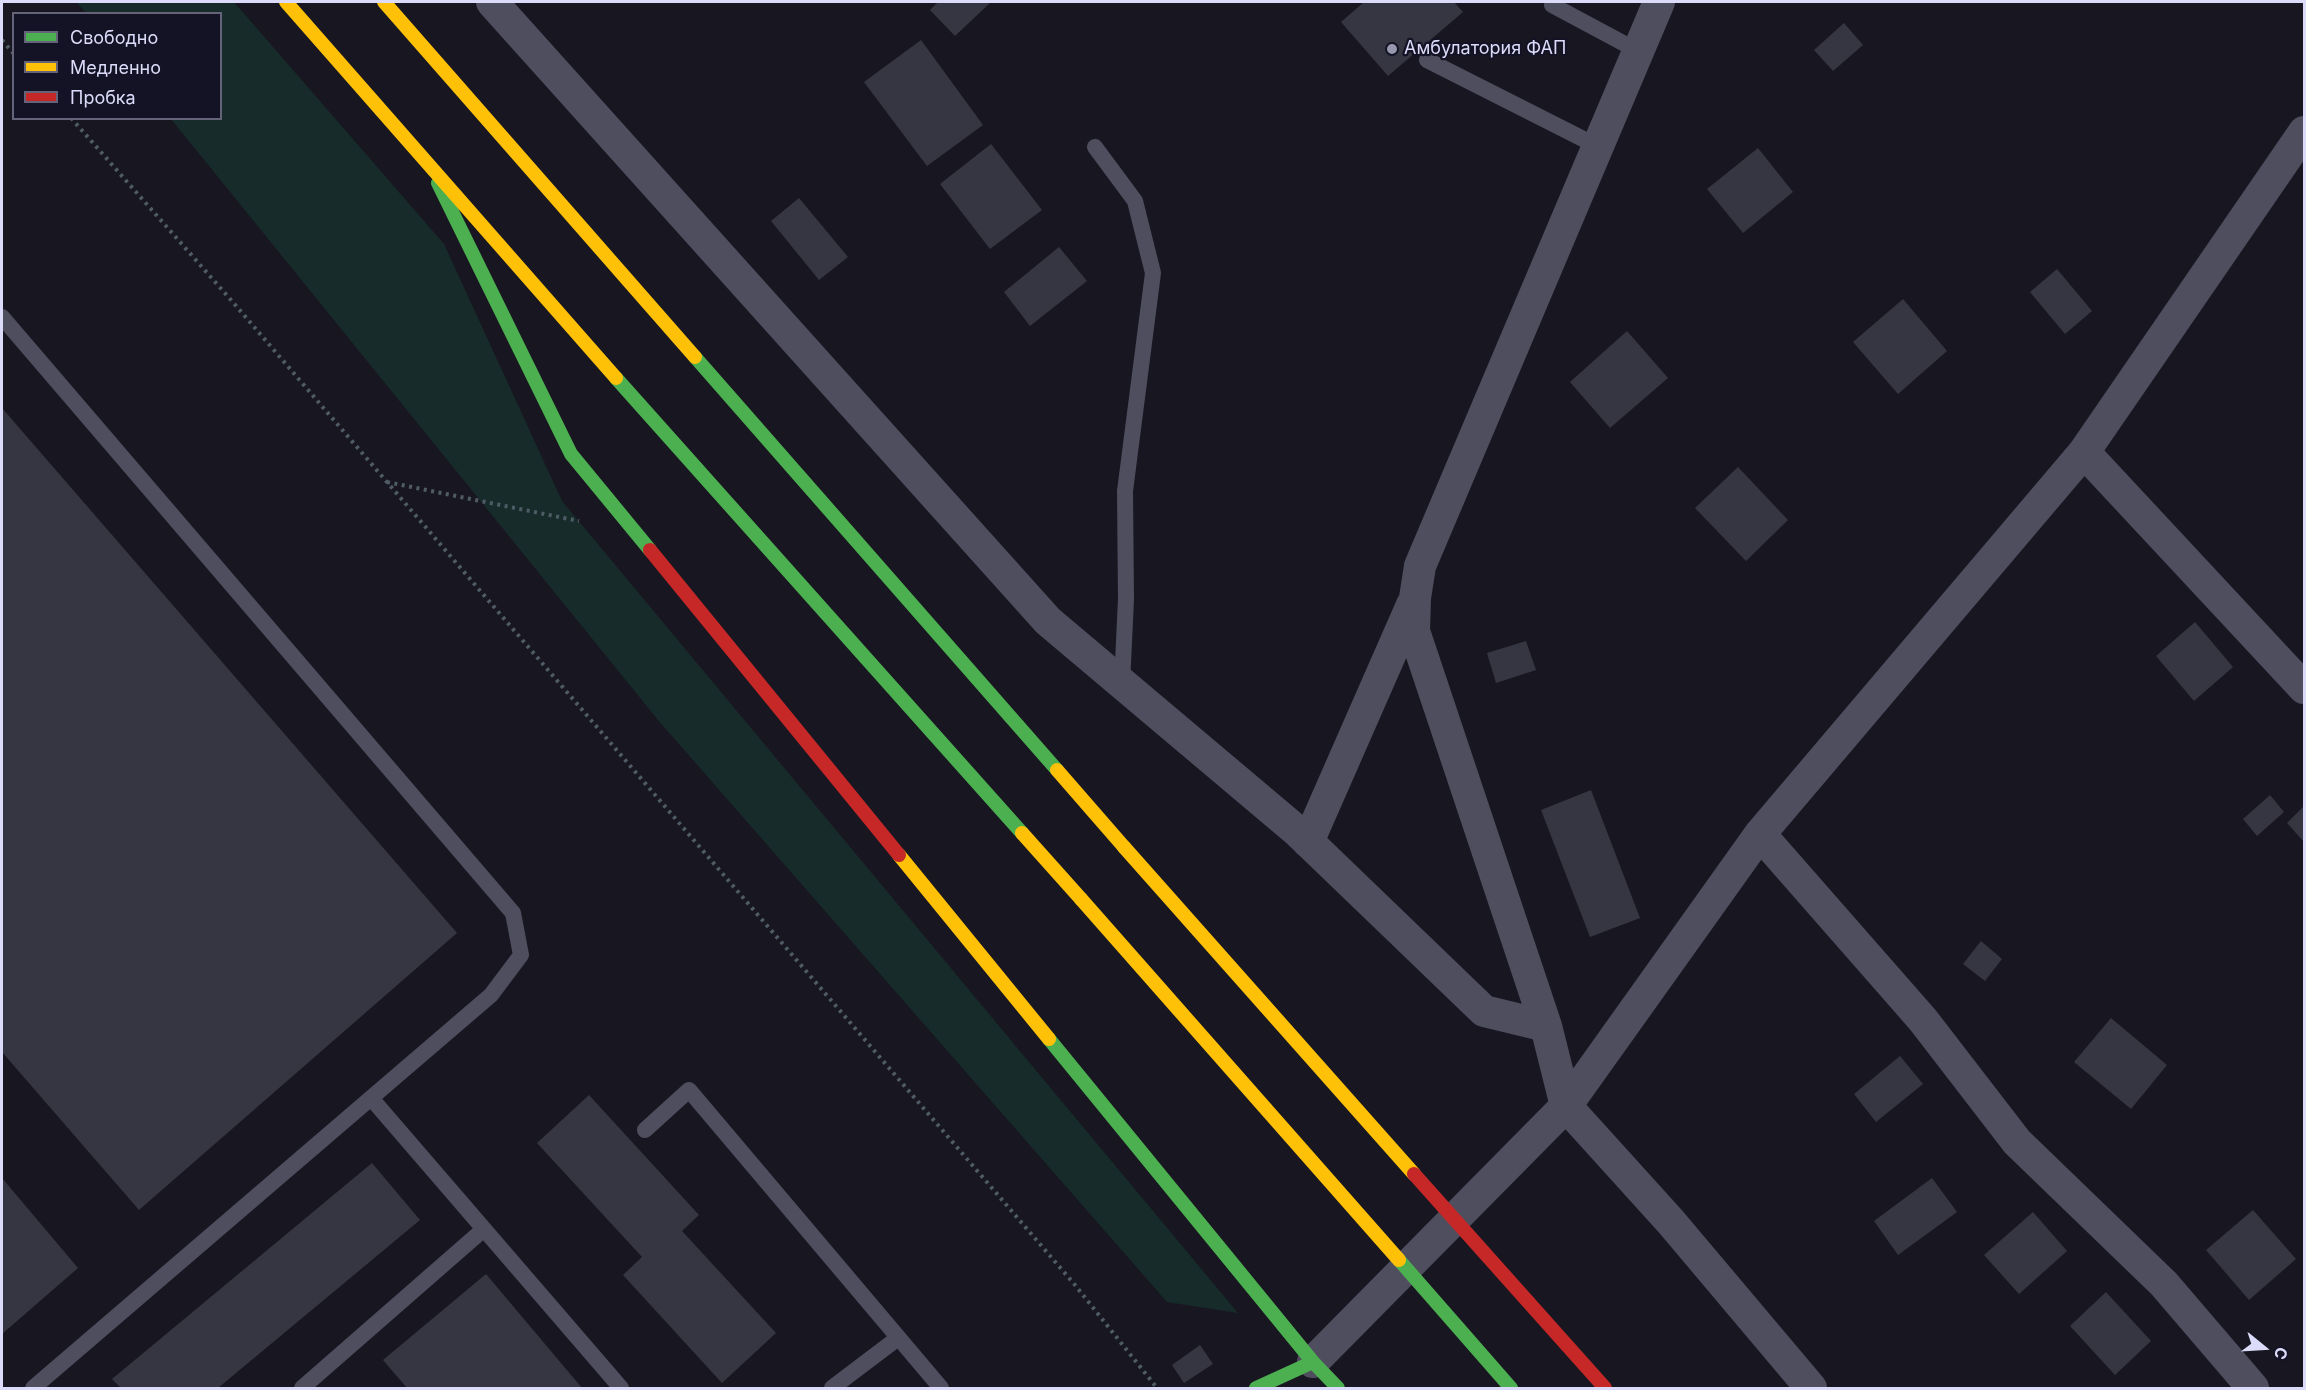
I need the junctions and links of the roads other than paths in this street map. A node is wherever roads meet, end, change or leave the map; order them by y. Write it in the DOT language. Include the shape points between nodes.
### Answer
graph roads {
  1 [pos="286,2"];
  2 [pos="384,2"];
  3 [pos="492,2"];
  4 [pos="1659,2"];
  5 [pos="1552,5"];
  6 [pos="1638,51"];
  7 [pos="1427,60"];
  8 [pos="2304,132"];
  9 [pos="1597,146"];
  10 [pos="1095,147"];
  11 [pos="430,168"];
  12 [pos="2,317"];
  13 [pos="2084,452"];
  14 [pos="1414,598"];
  15 [pos="1122,684"];
  16 [pos="2304,688"];
  17 [pos="1760,834"];
  18 [pos="1308,842"];
  19 [pos="1546,1026"];
  20 [pos="371,1098"];
  21 [pos="1566,1106"];
  22 [pos="645,1130"];
  23 [pos="484,1229"];
  24 [pos="898,1338"];
  25 [pos="1314,1362"];
  26 [pos="33,1389"];
  27 [pos="302,1389"];
  28 [pos="621,1389"];
  29 [pos="832,1389"];
  30 [pos="941,1389"];
  31 [pos="1256,1389"];
  32 [pos="1338,1389"];
  33 [pos="1511,1389"];
  34 [pos="1605,1389"];
  35 [pos="1811,1389"];
  36 [pos="2253,1389"];
  1 -- 11 [label="main road"];
  2 -- 34 [label="main road, bridge"];
  3 -- 15 [label="street" via="1048,621"];
  4 -- 6 [label="street"];
  5 -- 6 [label="lane"];
  6 -- 9 [label="street"];
  7 -- 9 [label="lane"];
  8 -- 13 [label="street"];
  9 -- 14 [label="street" via="1420,566"];
  10 -- 15 [label="lane" via="1135,201 1153,273 1125,491"];
  11 -- 25 [label="main road" via="571,454"];
  11 -- 33 [label="main road, bridge"];
  12 -- 20 [label="lane" via="513,914 521,955 492,995"];
  13 -- 16 [label="street"];
  13 -- 17 [label="street"];
  14 -- 18 [label="street"];
  14 -- 19 [label="street" via="1414,631"];
  15 -- 18 [label="street"];
  17 -- 21 [label="street"];
  17 -- 36 [label="street" via="1923,1020 2017,1142 2164,1284"];
  18 -- 19 [label="street" via="1484,1011"];
  19 -- 21 [label="street"];
  20 -- 23 [label="lane"];
  20 -- 26 [label="lane"];
  21 -- 25 [label="street"];
  21 -- 35 [label="street" via="1671,1222"];
  22 -- 24 [label="lane" via="689,1090"];
  23 -- 27 [label="lane"];
  23 -- 28 [label="lane"];
  24 -- 29 [label="lane"];
  24 -- 30 [label="lane"];
  25 -- 31 [label="main road"];
  25 -- 32 [label="main road"];
}
